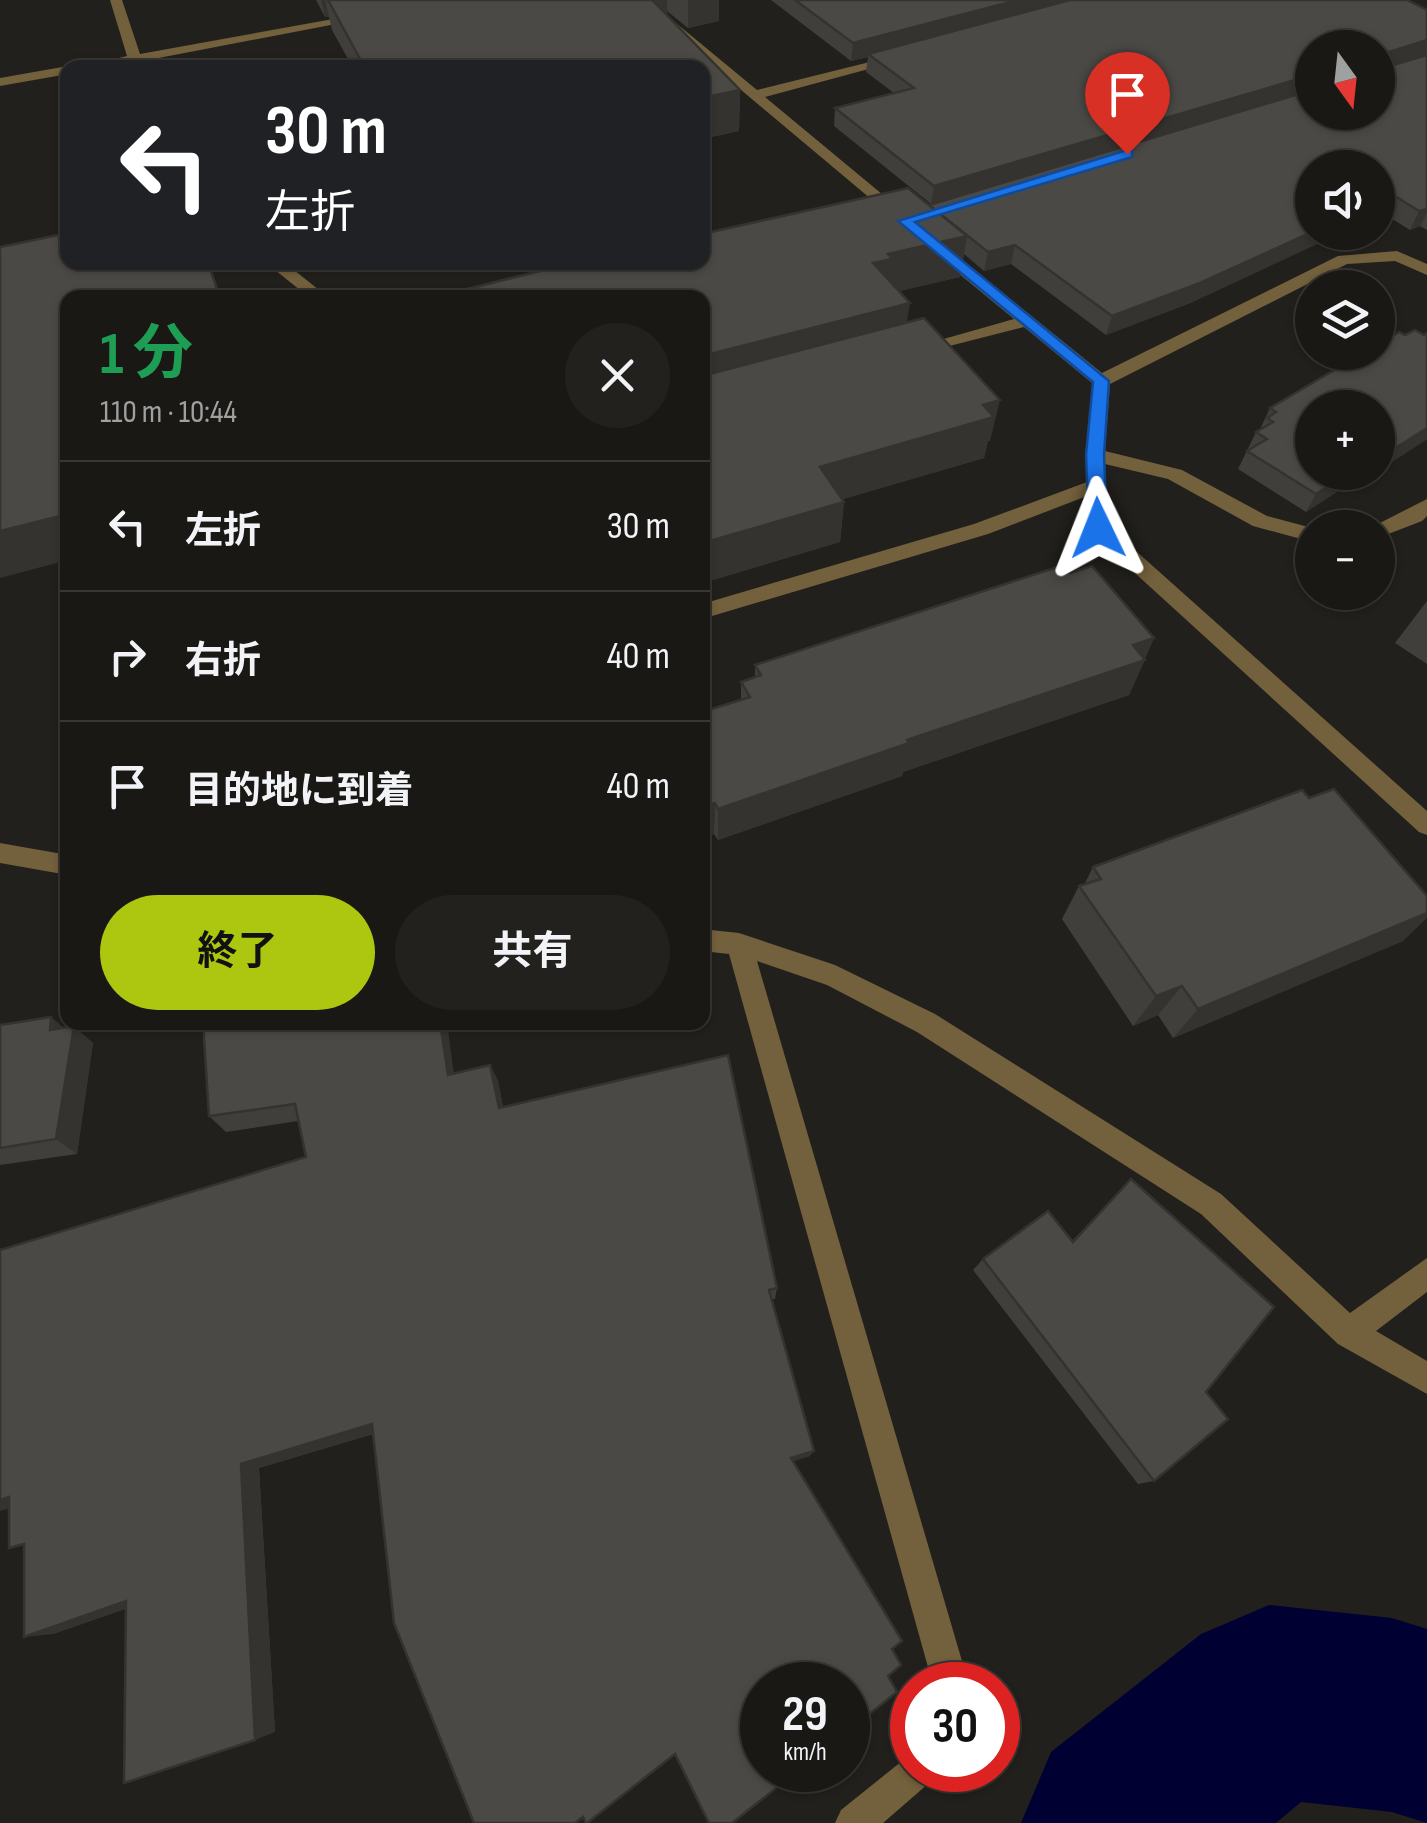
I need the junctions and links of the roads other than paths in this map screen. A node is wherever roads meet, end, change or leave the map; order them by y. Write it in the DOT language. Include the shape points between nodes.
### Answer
graph roads {
  1 [pos="116,0"];
  2 [pos="640,0"];
  3 [pos="367,17"];
  4 [pos="905,55"];
  5 [pos="135,60"];
  6 [pos="151,60"];
  7 [pos="703,60"];
  8 [pos="710,66"];
  9 [pos="60,71"];
  10 [pos="0,82"];
  11 [pos="755,95"];
  12 [pos="284,270"];
  13 [pos="1427,270"];
  14 [pos="311,290"];
  15 [pos="1025,321"];
  16 [pos="892,356"];
  17 [pos="1101,381"];
  18 [pos="1095,455"];
  19 [pos="1096,485"];
  20 [pos="1427,505"];
  21 [pos="1395,524"];
  22 [pos="1295,533"];
  23 [pos="710,610"];
  24 [pos="1427,826"];
  25 [pos="0,852"];
  26 [pos="60,864"];
  27 [pos="710,941"];
  28 [pos="739,944"];
  29 [pos="1427,1274"];
  30 [pos="1350,1332"];
  31 [pos="1427,1378"];
  32 [pos="944,1662"];
  33 [pos="890,1792"];
  34 [pos="854,1823"];
  1 -- 5 [label="street"];
  2 -- 7 [label="street"];
  3 -- 6 [label="street"];
  4 -- 11 [label="street"];
  8 -- 11 [label="street"];
  9 -- 10 [label="street"];
  11 -- 15 [label="street" via="914,218"];
  12 -- 14 [label="street"];
  13 -- 17 [label="street" via="1397,256 1344,259"];
  15 -- 16 [label="street"];
  15 -- 17 [label="street"];
  17 -- 18 [label="street"];
  18 -- 19 [label="street"];
  18 -- 22 [label="street" via="1184,478 1242,515"];
  19 -- 23 [label="street" via="981,529"];
  19 -- 24 [label="street" via="1098,528"];
  20 -- 21 [label="street"];
  25 -- 26 [label="street"];
  27 -- 28 [label="street"];
  28 -- 30 [label="street" via="836,976 926,1022 1211,1204"];
  28 -- 32 [label="street"];
  29 -- 30 [label="street"];
  30 -- 31 [label="street"];
  33 -- 34 [label="street"];
}
